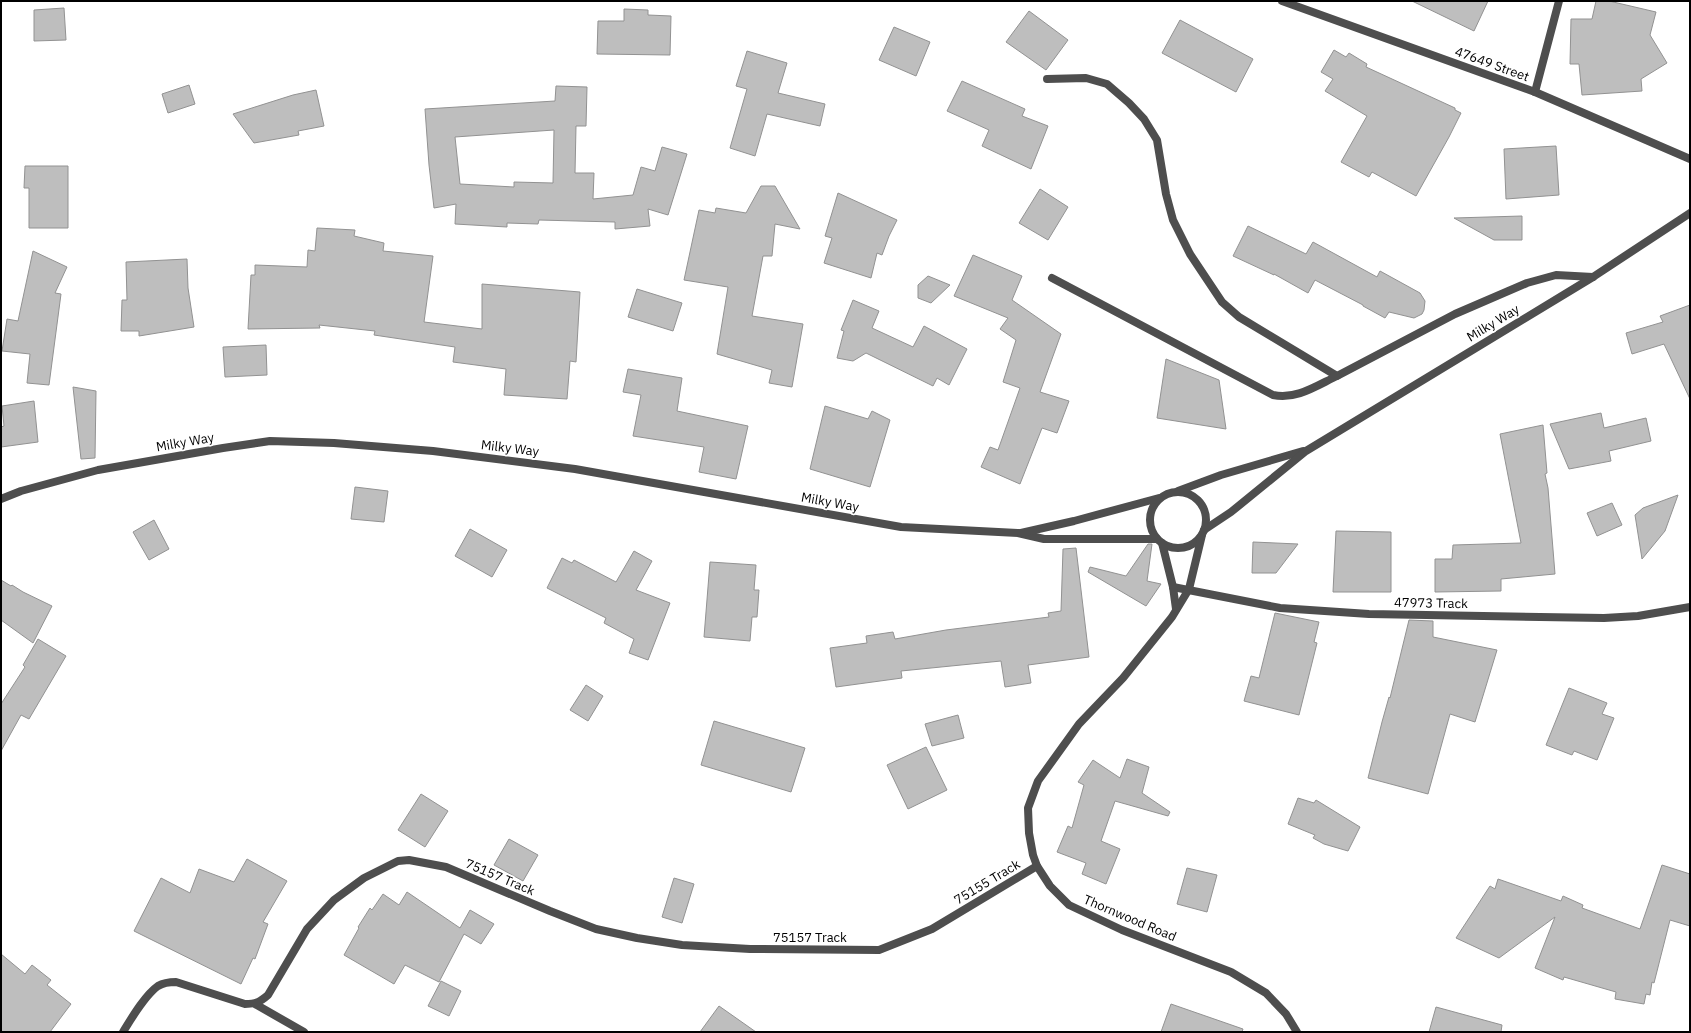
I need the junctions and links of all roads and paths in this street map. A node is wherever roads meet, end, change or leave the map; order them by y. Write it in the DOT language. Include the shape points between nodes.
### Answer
graph roads {
  1 [pos="1282,1"];
  2 [pos="1559,1"];
  3 [pos="1048,79"];
  4 [pos="1535,92"];
  5 [pos="1690,159"];
  6 [pos="1690,213"];
  7 [pos="1593,277"];
  8 [pos="1052,278"];
  9 [pos="1337,376"];
  10 [pos="1306,450"];
  11 [pos="1178,491"];
  12 [pos="1,498"];
  13 [pos="1159,498"];
  14 [pos="1203,532"];
  15 [pos="1018,533"];
  16 [pos="1159,541"];
  17 [pos="1173,587"];
  18 [pos="1189,589"];
  19 [pos="1690,607"];
  20 [pos="1176,609"];
  21 [pos="1037,866"];
  22 [pos="949,919"];
  23 [pos="255,1004"];
  24 [pos="123,1032"];
  25 [pos="304,1032"];
  26 [pos="1297,1032"];
  1 -- 4 [label="street, 47649 Street"];
  2 -- 4 [label="street"];
  3 -- 9 [label="street" via="1086,78 1107,84 1129,103 1144,119 1156,140 1173,220 1190,254 1222,302 1239,317"];
  4 -- 5 [label="street, 47649 Street"];
  6 -- 7 [label="street, Milky Way"];
  7 -- 9 [label="street" via="1556,274 1527,283 1456,314"];
  7 -- 10 [label="street, Milky Way"];
  8 -- 9 [label="street" via="1273,396 1294,396"];
  10 -- 11 [label="street, Milky Way" via="1221,475"];
  10 -- 14 [label="street, Milky Way"];
  11 -- 13 [label="street"];
  11 -- 14 [label="street" via="1198,499 1204,508 1206,519"];
  12 -- 15 [label="street, Milky Way" via="98,470 222,448 270,441 334,443 433,451 575,469 901,527"];
  13 -- 15 [label="street, Milky Way"];
  13 -- 16 [label="street" via="1152,507 1150,518 1151,530"];
  14 -- 16 [label="street" via="1194,543 1184,547 1172,547"];
  14 -- 18 [label="street, Thornwood Road"];
  15 -- 16 [label="street, Milky Way" via="1044,539"];
  16 -- 17 [label="street"];
  17 -- 18 [label="street, 47973 Track"];
  17 -- 20 [label="street"];
  18 -- 19 [label="street, 47973 Track" via="1280,608 1369,614 1604,618 1638,616"];
  18 -- 20 [label="street, Thornwood Road"];
  20 -- 21 [label="street, Thornwood Road" via="1123,678 1079,724 1038,781 1028,808 1029,833"];
  21 -- 22 [label="street, 75155 Track"];
  21 -- 26 [label="street, Thornwood Road" via="1050,886 1069,905 1122,930 1231,972 1266,993 1286,1014"];
  22 -- 23 [label="street, 75157 Track" via="932,929 879,950 750,949 682,945 596,928 446,867 409,860 398,862 364,878 334,900 307,929 268,995"];
  23 -- 24 [label="street" via="246,1004 176,982 166,983 157,987"];
  23 -- 25 [label="street"];
}
